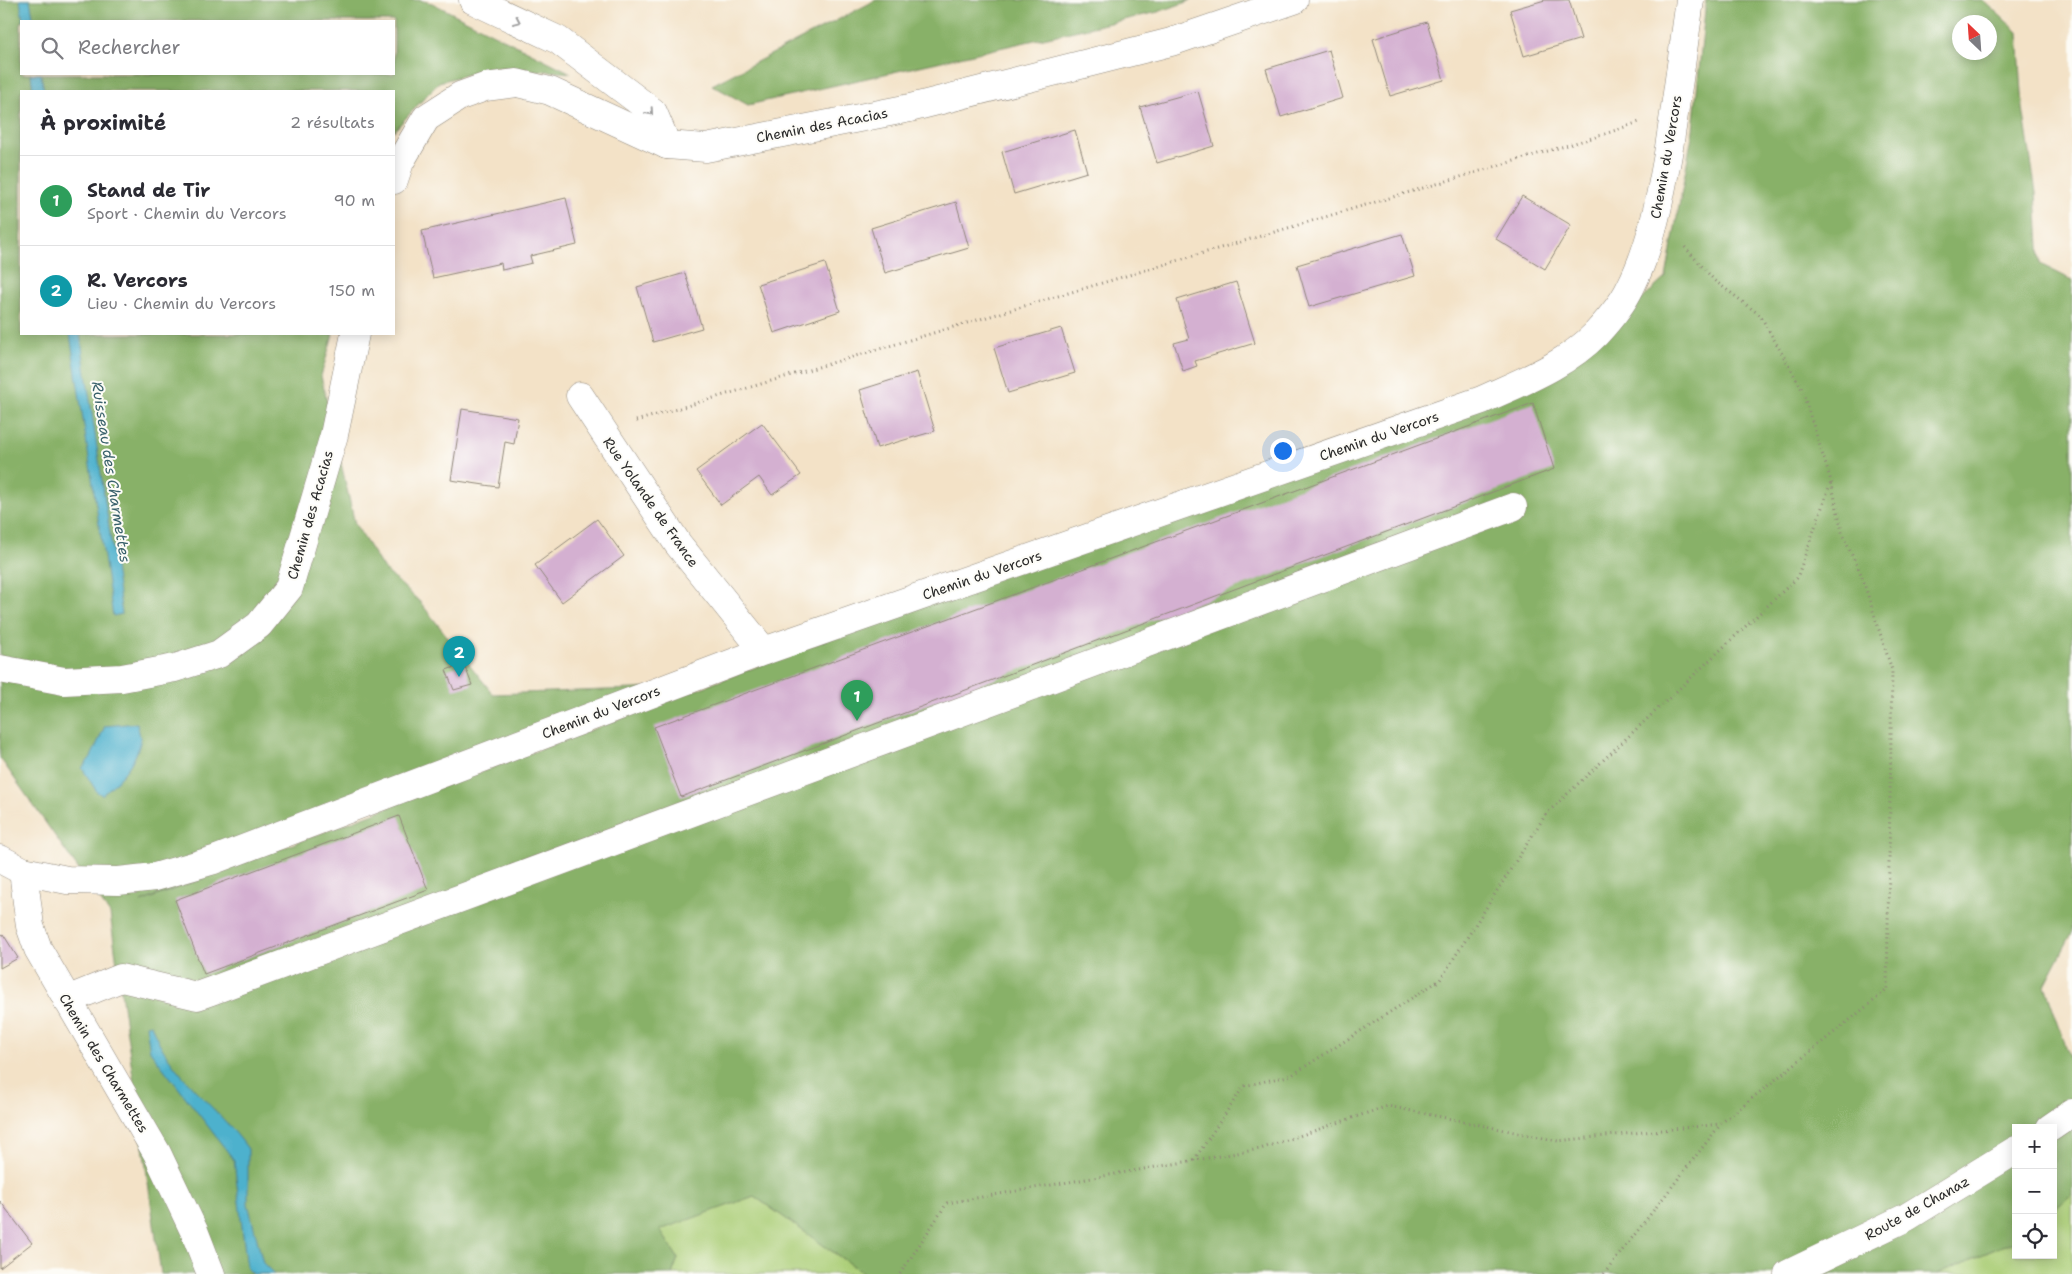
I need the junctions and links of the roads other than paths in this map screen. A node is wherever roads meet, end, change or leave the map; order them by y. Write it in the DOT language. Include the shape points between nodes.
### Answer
graph roads {
  1 [pos="473,0"];
  2 [pos="1294,0"];
  3 [pos="1690,0"];
  4 [pos="667,144"];
  5 [pos="395,177"];
  6 [pos="355,335"];
  7 [pos="580,396"];
  8 [pos="1512,507"];
  9 [pos="764,651"];
  10 [pos="0,669"];
  11 [pos="11,865"];
  12 [pos="66,1000"];
  13 [pos="2072,1113"];
  14 [pos="2056,1124"];
  15 [pos="2012,1152"];
  16 [pos="211,1274"];
  17 [pos="1788,1274"];
  1 -- 4 [label="street, one-way" via="558,40 653,112"];
  2 -- 4 [label="street, Chemin des Acacias" via="1171,42 910,108 706,148"];
  3 -- 9 [label="street, Chemin du Vercors" via="1657,216 1630,288 1595,335 1568,357 1482,400"];
  4 -- 5 [label="street, Chemin des Acacias" via="550,91 517,83 485,87 460,96 426,118 400,162"];
  6 -- 10 [label="street, Chemin des Acacias" via="334,435 289,588 259,625 219,654 175,668 122,678 64,680"];
  7 -- 9 [label="street, Rue Yolande de France" via="678,544"];
  8 -- 12 [label="street" via="197,996 121,978"];
  9 -- 11 [label="street, Chemin du Vercors" via="214,860 156,876 118,881 67,880"];
  11 -- 12 [label="street, Chemin des Charmettes" via="38,949"];
  12 -- 16 [label="street, Chemin des Charmettes" via="157,1153"];
  13 -- 14 [label="street"];
  15 -- 17 [label="street, Route de Chanaz" via="1907,1217"];
}
